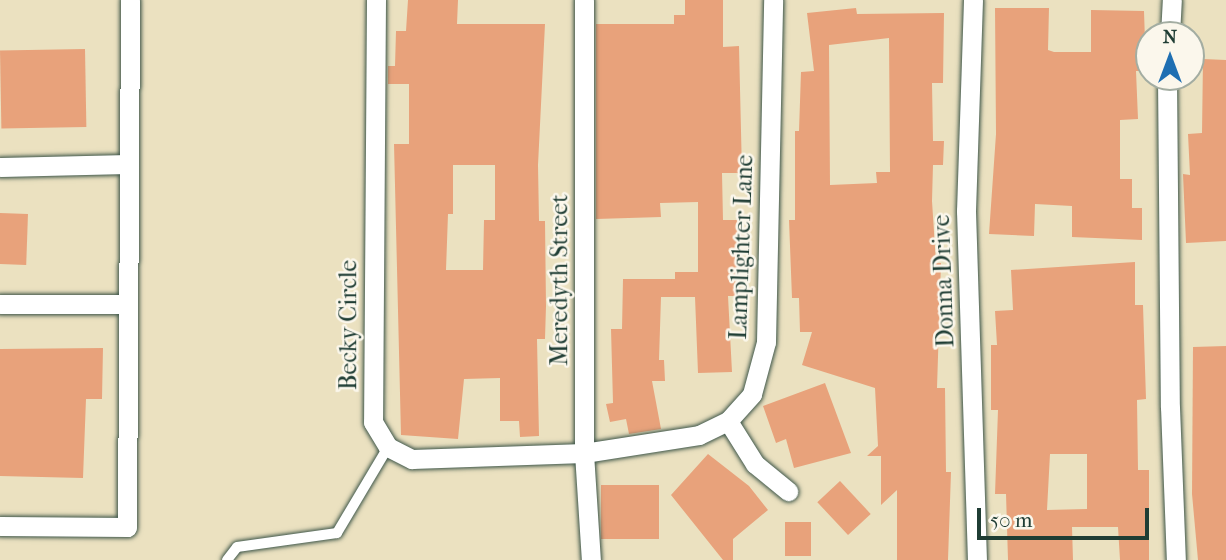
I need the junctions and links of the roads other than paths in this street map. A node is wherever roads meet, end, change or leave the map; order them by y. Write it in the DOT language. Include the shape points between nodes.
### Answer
graph roads {
  1 [pos="130,0"];
  2 [pos="376,0"];
  3 [pos="584,0"];
  4 [pos="773,0"];
  5 [pos="973,0"];
  6 [pos="1172,0"];
  7 [pos="1171,21"];
  8 [pos="1167,91"];
  9 [pos="129,164"];
  10 [pos="0,167"];
  11 [pos="0,304"];
  12 [pos="128,304"];
  13 [pos="728,421"];
  14 [pos="388,447"];
  15 [pos="584,453"];
  16 [pos="788,491"];
  17 [pos="0,526"];
  18 [pos="227,560"];
  19 [pos="591,560"];
  20 [pos="977,560"];
  21 [pos="1176,560"];
  1 -- 9 [label="street"];
  2 -- 14 [label="street, Becky Circle" via="373,422"];
  3 -- 15 [label="street, Meredyth Street"];
  4 -- 13 [label="street, Lamplighter Lane" via="766,342 752,394"];
  5 -- 20 [label="street, Donna Drive" via="966,211"];
  6 -- 7 [label="street"];
  8 -- 21 [label="street" via="1169,379"];
  9 -- 10 [label="street"];
  9 -- 12 [label="street"];
  11 -- 12 [label="street"];
  12 -- 17 [label="street" via="127,527"];
  13 -- 15 [label="street, Lamplighter Lane" via="699,435"];
  13 -- 16 [label="street" via="755,464"];
  14 -- 15 [label="street" via="412,459"];
  14 -- 18 [label="lane" via="337,533 327,538 237,547"];
  15 -- 19 [label="street, Meredyth Street"];
}
